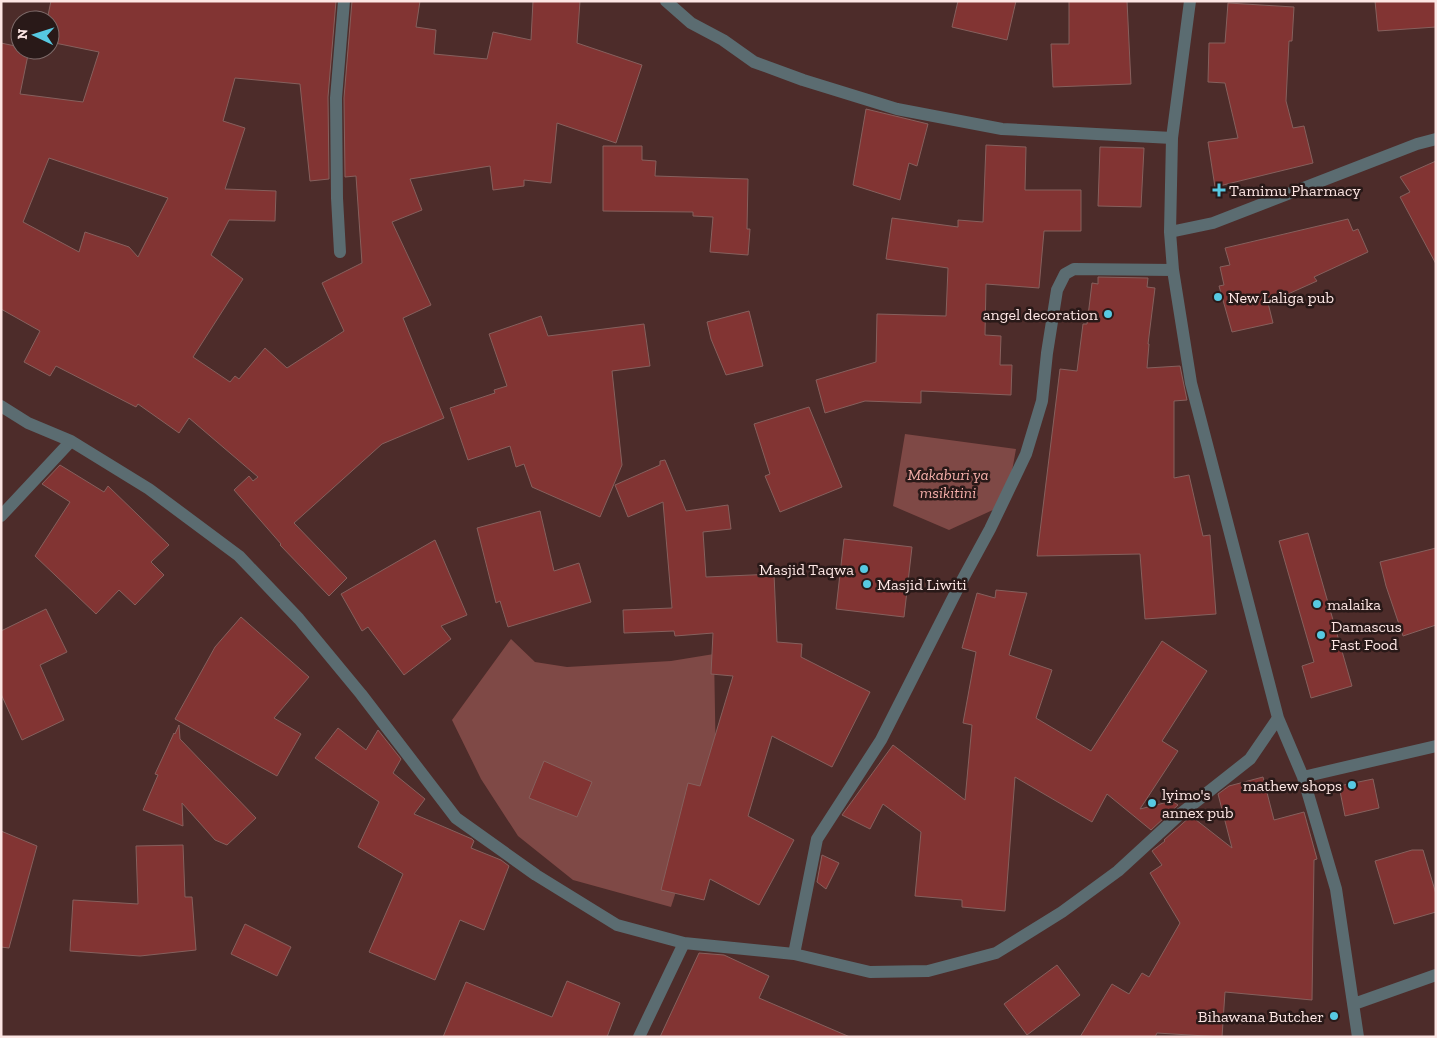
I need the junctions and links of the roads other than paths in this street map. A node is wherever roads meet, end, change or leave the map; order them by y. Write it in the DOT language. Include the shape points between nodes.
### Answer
graph roads {
  1 [pos="344,1"];
  2 [pos="666,1"];
  3 [pos="1190,1"];
  4 [pos="1172,138"];
  5 [pos="1436,138"];
  6 [pos="1170,232"];
  7 [pos="340,252"];
  8 [pos="1173,270"];
  9 [pos="1,406"];
  10 [pos="71,441"];
  11 [pos="1,516"];
  12 [pos="1278,718"];
  13 [pos="1436,746"];
  14 [pos="1303,778"];
  15 [pos="684,942"];
  16 [pos="794,954"];
  17 [pos="1436,975"];
  18 [pos="1354,1004"];
  19 [pos="639,1037"];
  20 [pos="1358,1037"];
  1 -- 7 [label="street" via="336,98"];
  2 -- 4 [label="street" via="691,23 754,62 897,109 1002,128"];
  3 -- 4 [label="street"];
  4 -- 6 [label="street"];
  5 -- 6 [label="street" via="1212,223"];
  6 -- 8 [label="street"];
  8 -- 12 [label="street" via="1191,383"];
  8 -- 16 [label="street" via="1074,269 1065,274 1057,290 1042,400 1026,454 881,740 817,839"];
  9 -- 10 [label="street" via="28,423"];
  10 -- 11 [label="street"];
  10 -- 15 [label="street" via="149,489 239,556 305,626 456,818 536,875 617,924"];
  12 -- 14 [label="street"];
  12 -- 16 [label="street" via="1250,759 1179,815 1118,871 1062,912 996,953 928,971 870,972"];
  13 -- 14 [label="street"];
  14 -- 18 [label="street" via="1336,889"];
  15 -- 16 [label="street"];
  15 -- 19 [label="street"];
  17 -- 18 [label="street"];
  18 -- 20 [label="street"];
}
